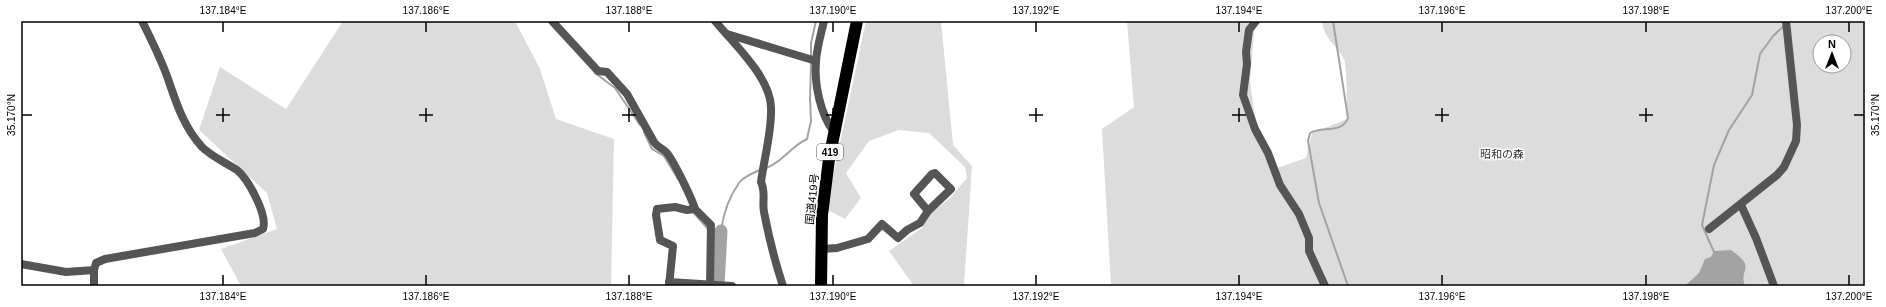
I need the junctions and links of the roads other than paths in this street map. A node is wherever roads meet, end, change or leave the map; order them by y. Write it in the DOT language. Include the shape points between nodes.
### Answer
graph roads {
  1 [pos="142,21"];
  2 [pos="552,21"];
  3 [pos="715,21"];
  4 [pos="824,21"];
  5 [pos="858,21"];
  6 [pos="1256,21"];
  7 [pos="1786,25"];
  8 [pos="726,34"];
  9 [pos="816,61"];
  10 [pos="834,132"];
  11 [pos="1740,205"];
  12 [pos="695,209"];
  13 [pos="928,211"];
  14 [pos="1709,229"];
  15 [pos="821,249"];
  16 [pos="21,264"];
  17 [pos="94,270"];
  18 [pos="669,284"];
  19 [pos="711,285"];
  20 [pos="723,285"];
  21 [pos="94,286"];
  22 [pos="732,286"];
  23 [pos="783,286"];
  24 [pos="821,286"];
  25 [pos="1325,286"];
  26 [pos="1774,286"];
  1 -- 17 [label="street" via="191,135 203,148 238,171 260,206 265,224 263,229 255,233 105,259 96,263"];
  2 -- 12 [label="street" via="598,71 607,72 627,94 657,147 666,152"];
  3 -- 8 [label="street"];
  4 -- 9 [label="street"];
  5 -- 10 [label="highway, 国道419号 / 419"];
  6 -- 25 [label="street" via="1249,30 1243,95 1280,185 1299,214 1309,238 1309,250"];
  7 -- 11 [label="street" via="1797,125 1796,141 1784,167 1777,175"];
  8 -- 9 [label="street"];
  8 -- 23 [label="street" via="762,79 771,102 761,182 764,188 763,210 771,249"];
  9 -- 10 [label="street" via="820,99"];
  10 -- 15 [label="highway, 国道419号 / 419" via="822,215"];
  11 -- 14 [label="street"];
  11 -- 26 [label="street"];
  12 -- 18 [label="street" via="657,209 660,240 673,246"];
  12 -- 19 [label="street" via="711,225"];
  13 -- 13 [label="street" via="914,194 935,173 951,189"];
  13 -- 15 [label="street" via="920,222 898,238 882,224 868,239 837,248"];
  15 -- 24 [label="highway, 国道419号 / 419"];
  16 -- 17 [label="street" via="66,272"];
  17 -- 21 [label="street"];
  18 -- 19 [label="street"];
  19 -- 20 [label="street"];
  20 -- 22 [label="street"];
}
